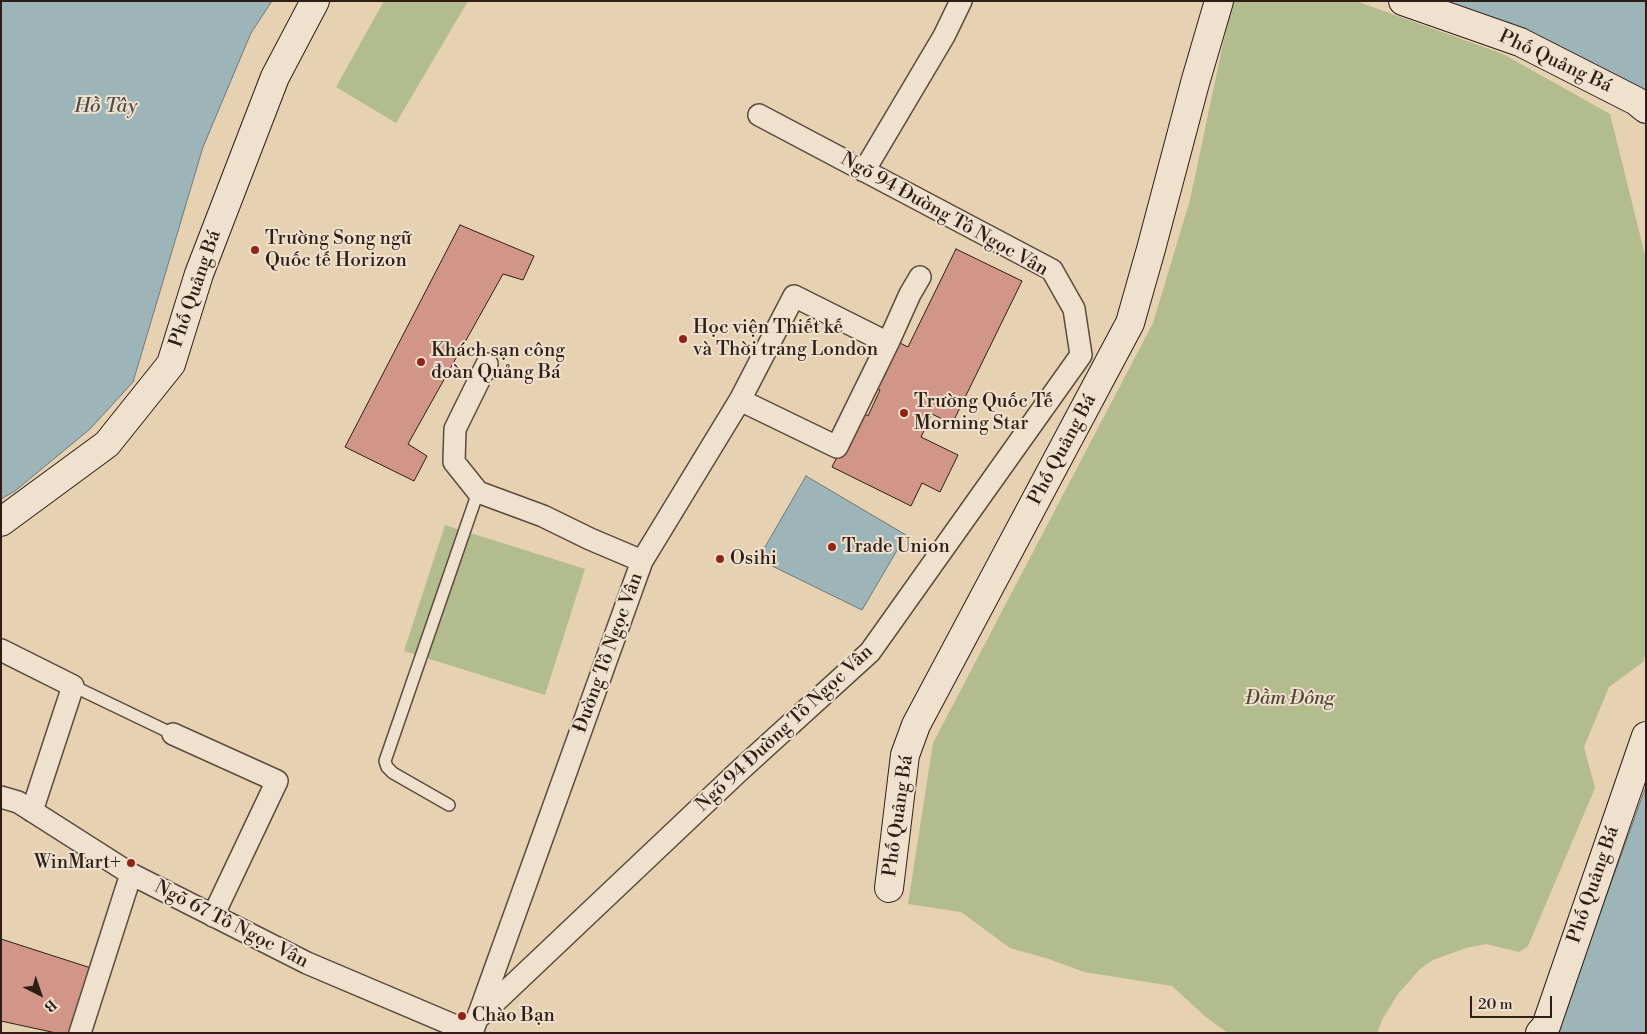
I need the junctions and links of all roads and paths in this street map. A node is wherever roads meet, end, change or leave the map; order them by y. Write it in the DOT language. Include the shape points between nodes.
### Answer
graph roads {
  1 [pos="315,1"];
  2 [pos="960,1"];
  3 [pos="1219,1"];
  4 [pos="1403,1"];
  5 [pos="1646,109"];
  6 [pos="758,115"];
  7 [pos="864,171"];
  8 [pos="920,277"];
  9 [pos="888,342"];
  10 [pos="487,364"];
  11 [pos="740,400"];
  12 [pos="478,492"];
  13 [pos="1,522"];
  14 [pos="642,561"];
  15 [pos="1,650"];
  16 [pos="73,686"];
  17 [pos="173,734"];
  18 [pos="1646,736"];
  19 [pos="1,797"];
  20 [pos="449,805"];
  21 [pos="32,811"];
  22 [pos="131,874"];
  23 [pos="889,888"];
  24 [pos="213,916"];
  25 [pos="475,1025"];
  26 [pos="80,1033"];
  27 [pos="1540,1033"];
  1 -- 13 [label="street, Phố Quảng Bá" via="275,77 199,274 171,364 107,444"];
  2 -- 7 [label="street" via="944,36"];
  3 -- 23 [label="street, Phố Quảng Bá" via="1130,323 916,725 905,755"];
  4 -- 5 [label="street, Phố Quảng Bá" via="1520,42"];
  6 -- 7 [label="street, Ngõ 94 Đường Tô Ngọc Vân"];
  7 -- 25 [label="street, Ngõ 94 Đường Tô Ngọc Vân" via="1052,270 1074,309 1081,355 870,652 738,772"];
  8 -- 9 [label="street"];
  9 -- 11 [label="street, Đường Tô Ngọc Vân" via="794,296"];
  9 -- 11 [label="street" via="837,447"];
  10 -- 12 [label="street" via="456,429 454,462"];
  11 -- 14 [label="street, Đường Tô Ngọc Vân"];
  12 -- 14 [label="street" via="543,516"];
  12 -- 20 [label="lane" via="385,761 393,773"];
  14 -- 25 [label="street, Đường Tô Ngọc Vân"];
  15 -- 16 [label="street"];
  16 -- 17 [label="lane"];
  16 -- 21 [label="street"];
  17 -- 24 [label="street" via="277,781"];
  18 -- 27 [label="street, Phố Quảng Bá" via="1546,1026"];
  19 -- 21 [label="street, Ngõ 67 Tô Ngọc Vân"];
  21 -- 22 [label="street, Ngõ 67 Tô Ngọc Vân"];
  22 -- 24 [label="street, Ngõ 67 Tô Ngọc Vân"];
  22 -- 26 [label="street"];
  24 -- 25 [label="street, Ngõ 67 Tô Ngọc Vân" via="307,963"];
}
